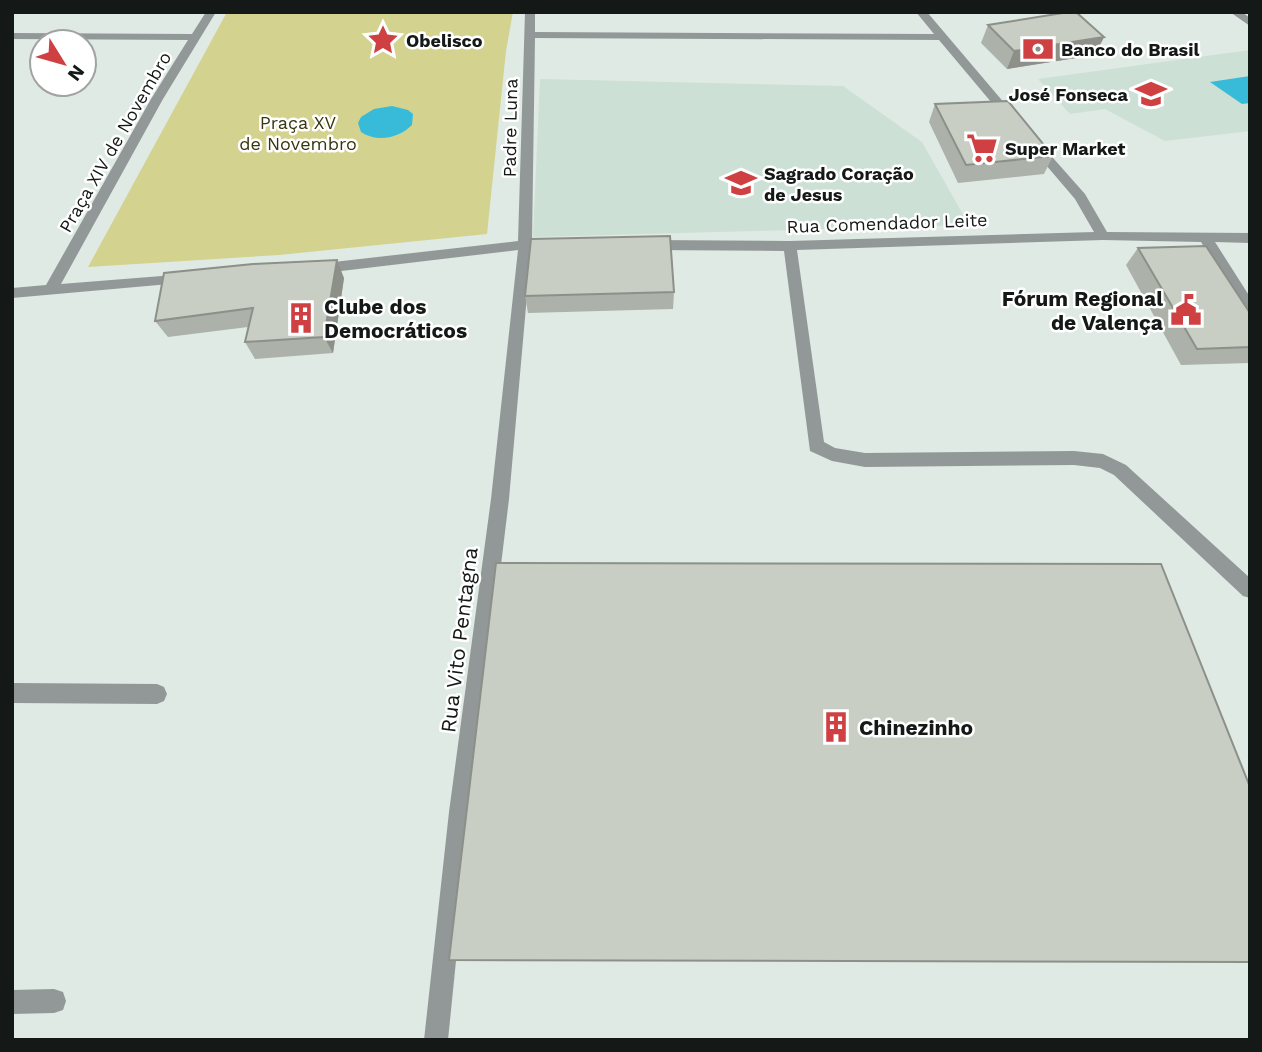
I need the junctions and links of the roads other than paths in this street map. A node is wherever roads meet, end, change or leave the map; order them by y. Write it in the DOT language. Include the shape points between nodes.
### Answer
graph roads {
  1 [pos="211,12"];
  2 [pos="530,12"];
  3 [pos="921,12"];
  4 [pos="1235,12"];
  5 [pos="1250,23"];
  6 [pos="530,35"];
  7 [pos="12,36"];
  8 [pos="196,37"];
  9 [pos="940,37"];
  10 [pos="1104,236"];
  11 [pos="1205,237"];
  12 [pos="1250,238"];
  13 [pos="525,245"];
  14 [pos="567,245"];
  15 [pos="636,245"];
  16 [pos="790,246"];
  17 [pos="300,270"];
  18 [pos="203,278"];
  19 [pos="51,289"];
  20 [pos="12,293"];
  21 [pos="1250,309"];
  22 [pos="1250,590"];
  23 [pos="12,693"];
  24 [pos="157,694"];
  25 [pos="54,1001"];
  26 [pos="12,1002"];
  27 [pos="436,1040"];
  1 -- 8 [label="street, Praça XIV de Novembro"];
  2 -- 6 [label="street, Padre Luna"];
  3 -- 9 [label="street"];
  4 -- 5 [label="street"];
  6 -- 9 [label="street"];
  6 -- 13 [label="street, Padre Luna"];
  7 -- 8 [label="street"];
  8 -- 19 [label="street, Praça XIV de Novembro"];
  9 -- 10 [label="street" via="1080,197"];
  10 -- 11 [label="street, Rua Comendador Leite"];
  10 -- 16 [label="street, Rua Comendador Leite"];
  11 -- 12 [label="street, Rua Comendador Leite"];
  11 -- 21 [label="street"];
  13 -- 14 [label="street"];
  13 -- 17 [label="street"];
  13 -- 27 [label="street, Rua Vito Pentagna"];
  15 -- 16 [label="street, Rua Comendador Leite"];
  16 -- 22 [label="street" via="817,446 865,460 1102,461 1120,470"];
  18 -- 19 [label="street"];
  19 -- 20 [label="street"];
  23 -- 24 [label="street"];
  25 -- 26 [label="street"];
}
